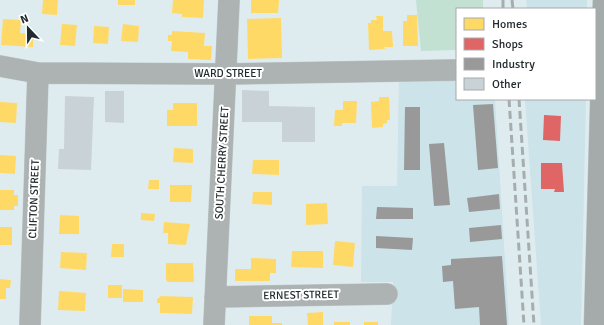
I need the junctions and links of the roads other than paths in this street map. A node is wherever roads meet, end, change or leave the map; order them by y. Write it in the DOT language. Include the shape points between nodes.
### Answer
graph roads {
  1 [pos="229,0"];
  2 [pos="604,0"];
  3 [pos="0,66"];
  4 [pos="456,70"];
  5 [pos="38,73"];
  6 [pos="227,74"];
  7 [pos="600,77"];
  8 [pos="387,294"];
  9 [pos="215,297"];
  10 [pos="30,325"];
  11 [pos="214,325"];
  12 [pos="595,325"];
  1 -- 6 [label="street, SOUTH CHERRY STREET"];
  2 -- 7 [label="main road"];
  3 -- 5 [label="street, WARD STREET"];
  4 -- 6 [label="street, WARD STREET"];
  5 -- 6 [label="street, WARD STREET"];
  5 -- 10 [label="street, CLIFTON STREET"];
  6 -- 9 [label="street, SOUTH CHERRY STREET"];
  7 -- 12 [label="main road"];
  8 -- 9 [label="street, ERNEST STREET"];
  9 -- 11 [label="street, SOUTH CHERRY STREET"];
}
